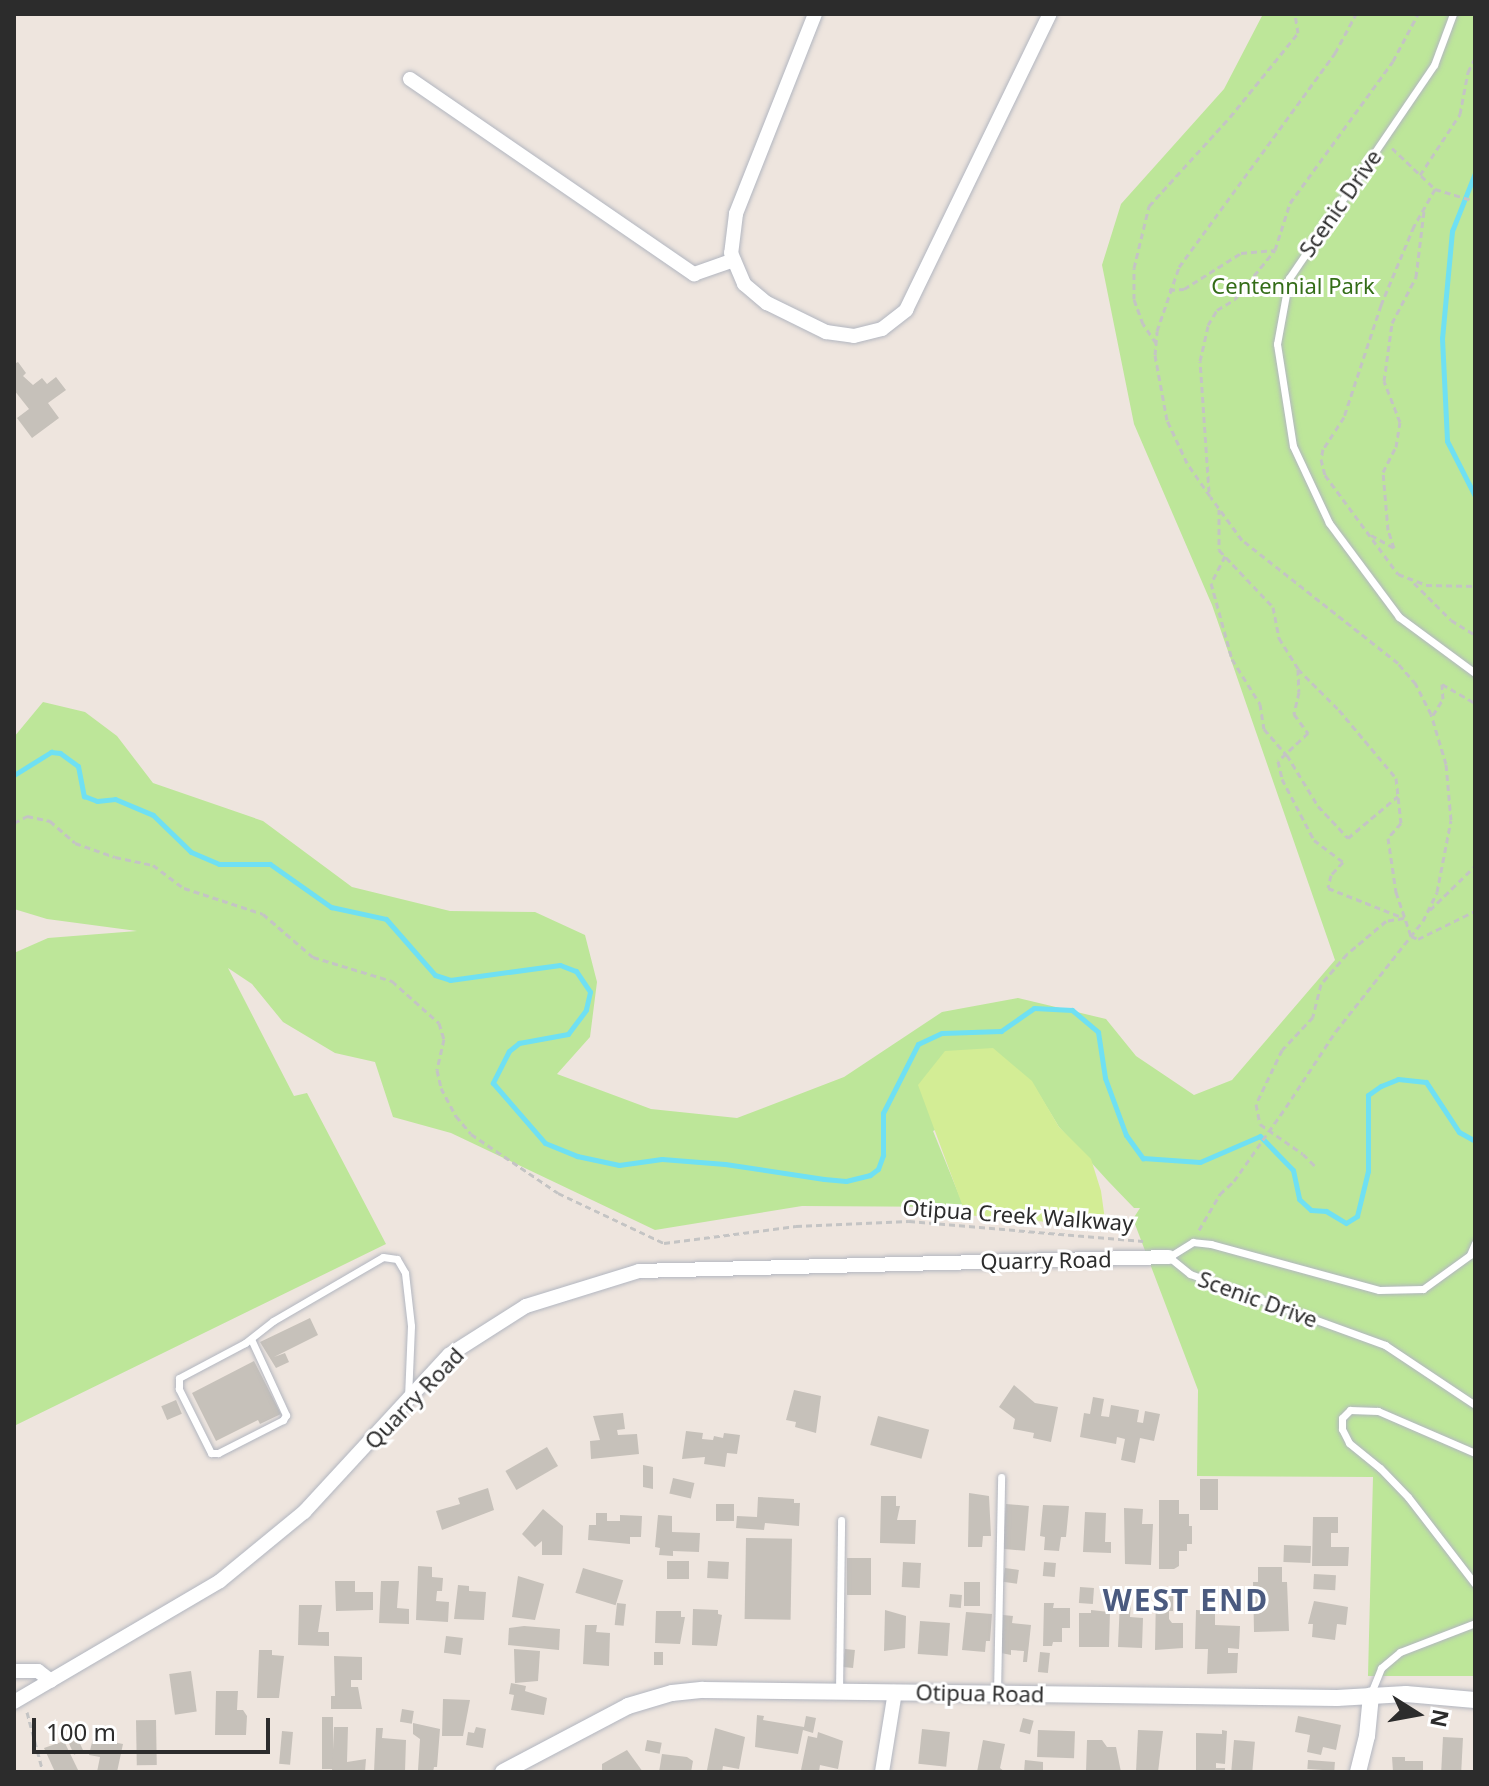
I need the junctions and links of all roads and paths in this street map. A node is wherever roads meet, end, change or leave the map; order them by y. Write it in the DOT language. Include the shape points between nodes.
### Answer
graph roads {
  1 [pos="815,14"];
  2 [pos="1050,14"];
  3 [pos="1295,14"];
  4 [pos="1356,14"];
  5 [pos="1418,14"];
  6 [pos="1453,14"];
  7 [pos="1475,58"];
  8 [pos="410,79"];
  9 [pos="1384,140"];
  10 [pos="1420,175"];
  11 [pos="1435,189"];
  12 [pos="1475,201"];
  13 [pos="1425,207"];
  14 [pos="1275,250"];
  15 [pos="734,260"];
  16 [pos="1169,290"];
  17 [pos="1156,343"];
  18 [pos="1210,496"];
  19 [pos="1219,509"];
  20 [pos="1370,535"];
  21 [pos="1225,556"];
  22 [pos="1413,581"];
  23 [pos="1475,586"];
  24 [pos="1475,635"];
  25 [pos="1298,669"];
  26 [pos="1475,673"];
  27 [pos="1475,703"];
  28 [pos="1432,716"];
  29 [pos="1287,755"];
  30 [pos="1398,796"];
  31 [pos="14,823"];
  32 [pos="1475,866"];
  33 [pos="1475,911"];
  34 [pos="1427,913"];
  35 [pos="1404,918"];
  36 [pos="1411,936"];
  37 [pos="1316,1167"];
  38 [pos="1147,1241"];
  39 [pos="1193,1242"];
  40 [pos="1475,1243"];
  41 [pos="1169,1257"];
  42 [pos="251,1339"];
  43 [pos="408,1401"];
  44 [pos="1475,1405"];
  45 [pos="1475,1453"];
  46 [pos="1001,1477"];
  47 [pos="841,1520"];
  48 [pos="1475,1584"];
  49 [pos="1475,1623"];
  50 [pos="14,1671"];
  51 [pos="51,1681"];
  52 [pos="839,1692"];
  53 [pos="895,1692"];
  54 [pos="997,1694"];
  55 [pos="1371,1695"];
  56 [pos="18,1700"];
  57 [pos="1475,1700"];
  58 [pos="506,1771"];
  59 [pos="43,1772"];
  60 [pos="882,1772"];
  61 [pos="1358,1772"];
  1 -- 15 [label="street" via="736,214"];
  2 -- 15 [label="street" via="906,310 882,329 854,336 826,332 767,303 744,284"];
  3 -- 17 [label="path" via="1298,33 1149,206 1134,268 1134,299"];
  4 -- 16 [label="path" via="1335,53 1179,267"];
  5 -- 14 [label="path" via="1393,61 1290,203"];
  6 -- 9 [label="lane, Scenic Drive" via="1434,65"];
  7 -- 10 [label="path" via="1460,114"];
  8 -- 15 [label="street" via="694,274"];
  9 -- 10 [label="path"];
  9 -- 26 [label="lane, Scenic Drive" via="1289,278 1277,344 1293,446 1329,523 1399,617"];
  10 -- 11 [label="path"];
  11 -- 12 [label="path"];
  11 -- 13 [label="path"];
  13 -- 20 [label="path" via="1381,305 1344,417 1323,449 1325,475"];
  13 -- 20 [label="path" via="1416,277 1392,323 1384,381 1400,422 1396,447 1383,472 1394,548"];
  14 -- 16 [label="path" via="1241,253 1184,289"];
  14 -- 18 [label="path" via="1208,325 1200,361"];
  16 -- 17 [label="path"];
  17 -- 18 [label="path" via="1167,420"];
  18 -- 19 [label="path"];
  19 -- 21 [label="path" via="1219,550"];
  19 -- 28 [label="path" via="1261,557 1398,663"];
  20 -- 22 [label="path" via="1398,574"];
  21 -- 25 [label="path" via="1273,607 1279,638"];
  21 -- 29 [label="path" via="1211,583 1232,659 1260,704 1264,729"];
  22 -- 23 [label="path"];
  22 -- 24 [label="path" via="1451,620"];
  25 -- 29 [label="path" via="1294,714 1308,733"];
  25 -- 30 [label="path" via="1396,778"];
  27 -- 28 [label="path" via="1442,684 1443,699"];
  28 -- 34 [label="path" via="1446,764 1451,820 1444,873"];
  29 -- 30 [label="path" via="1318,806 1348,838"];
  29 -- 35 [label="path" via="1278,761 1288,791 1314,840 1343,862 1328,888"];
  30 -- 35 [label="path" via="1401,823 1388,838"];
  31 -- 38 [label="path, Otipua Creek Walkway" via="27,816 50,821 75,843 153,865 184,888 263,914 313,957 392,981 439,1023 444,1039 437,1070 441,1088 471,1134 558,1193 664,1243 796,1226 909,1221"];
  32 -- 34 [label="path"];
  33 -- 36 [label="path" via="1418,939"];
  34 -- 36 [label="path"];
  35 -- 36 [label="path"];
  35 -- 37 [label="path" via="1386,921 1321,984 1313,1017 1282,1050 1256,1104 1260,1124"];
  36 -- 39 [label="path, bridge" via="1336,1031 1207,1214"];
  39 -- 40 [label="lane, Scenic Drive" via="1283,1261 1379,1290 1423,1289 1470,1255"];
  39 -- 41 [label="lane, Scenic Drive"];
  41 -- 43 [label="street, Quarry Road" via="639,1271 526,1306 449,1355"];
  41 -- 44 [label="lane, Scenic Drive" via="1190,1274 1385,1345"];
  42 -- 42 [label="lane" via="286,1415 211,1453 179,1389 179,1378"];
  42 -- 43 [label="lane" via="383,1257 397,1259 405,1273 411,1326"];
  43 -- 51 [label="street, Quarry Road" via="304,1512 220,1581"];
  45 -- 48 [label="lane" via="1378,1411 1350,1410 1342,1418 1349,1443 1408,1497"];
  46 -- 54 [label="lane"];
  47 -- 52 [label="lane"];
  49 -- 55 [label="lane" via="1400,1652 1381,1668"];
  50 -- 51 [label="street" via="38,1671"];
  51 -- 56 [label="street, Quarry Road"];
  52 -- 53 [label="street, Otipua Road"];
  52 -- 58 [label="street, Otipua Road" via="703,1690 657,1696 602,1718"];
  53 -- 54 [label="street, Otipua Road"];
  53 -- 60 [label="street"];
  54 -- 55 [label="street, Otipua Road"];
  55 -- 57 [label="street, Otipua Road"];
  55 -- 61 [label="street"];
  56 -- 59 [label="path"];
}
